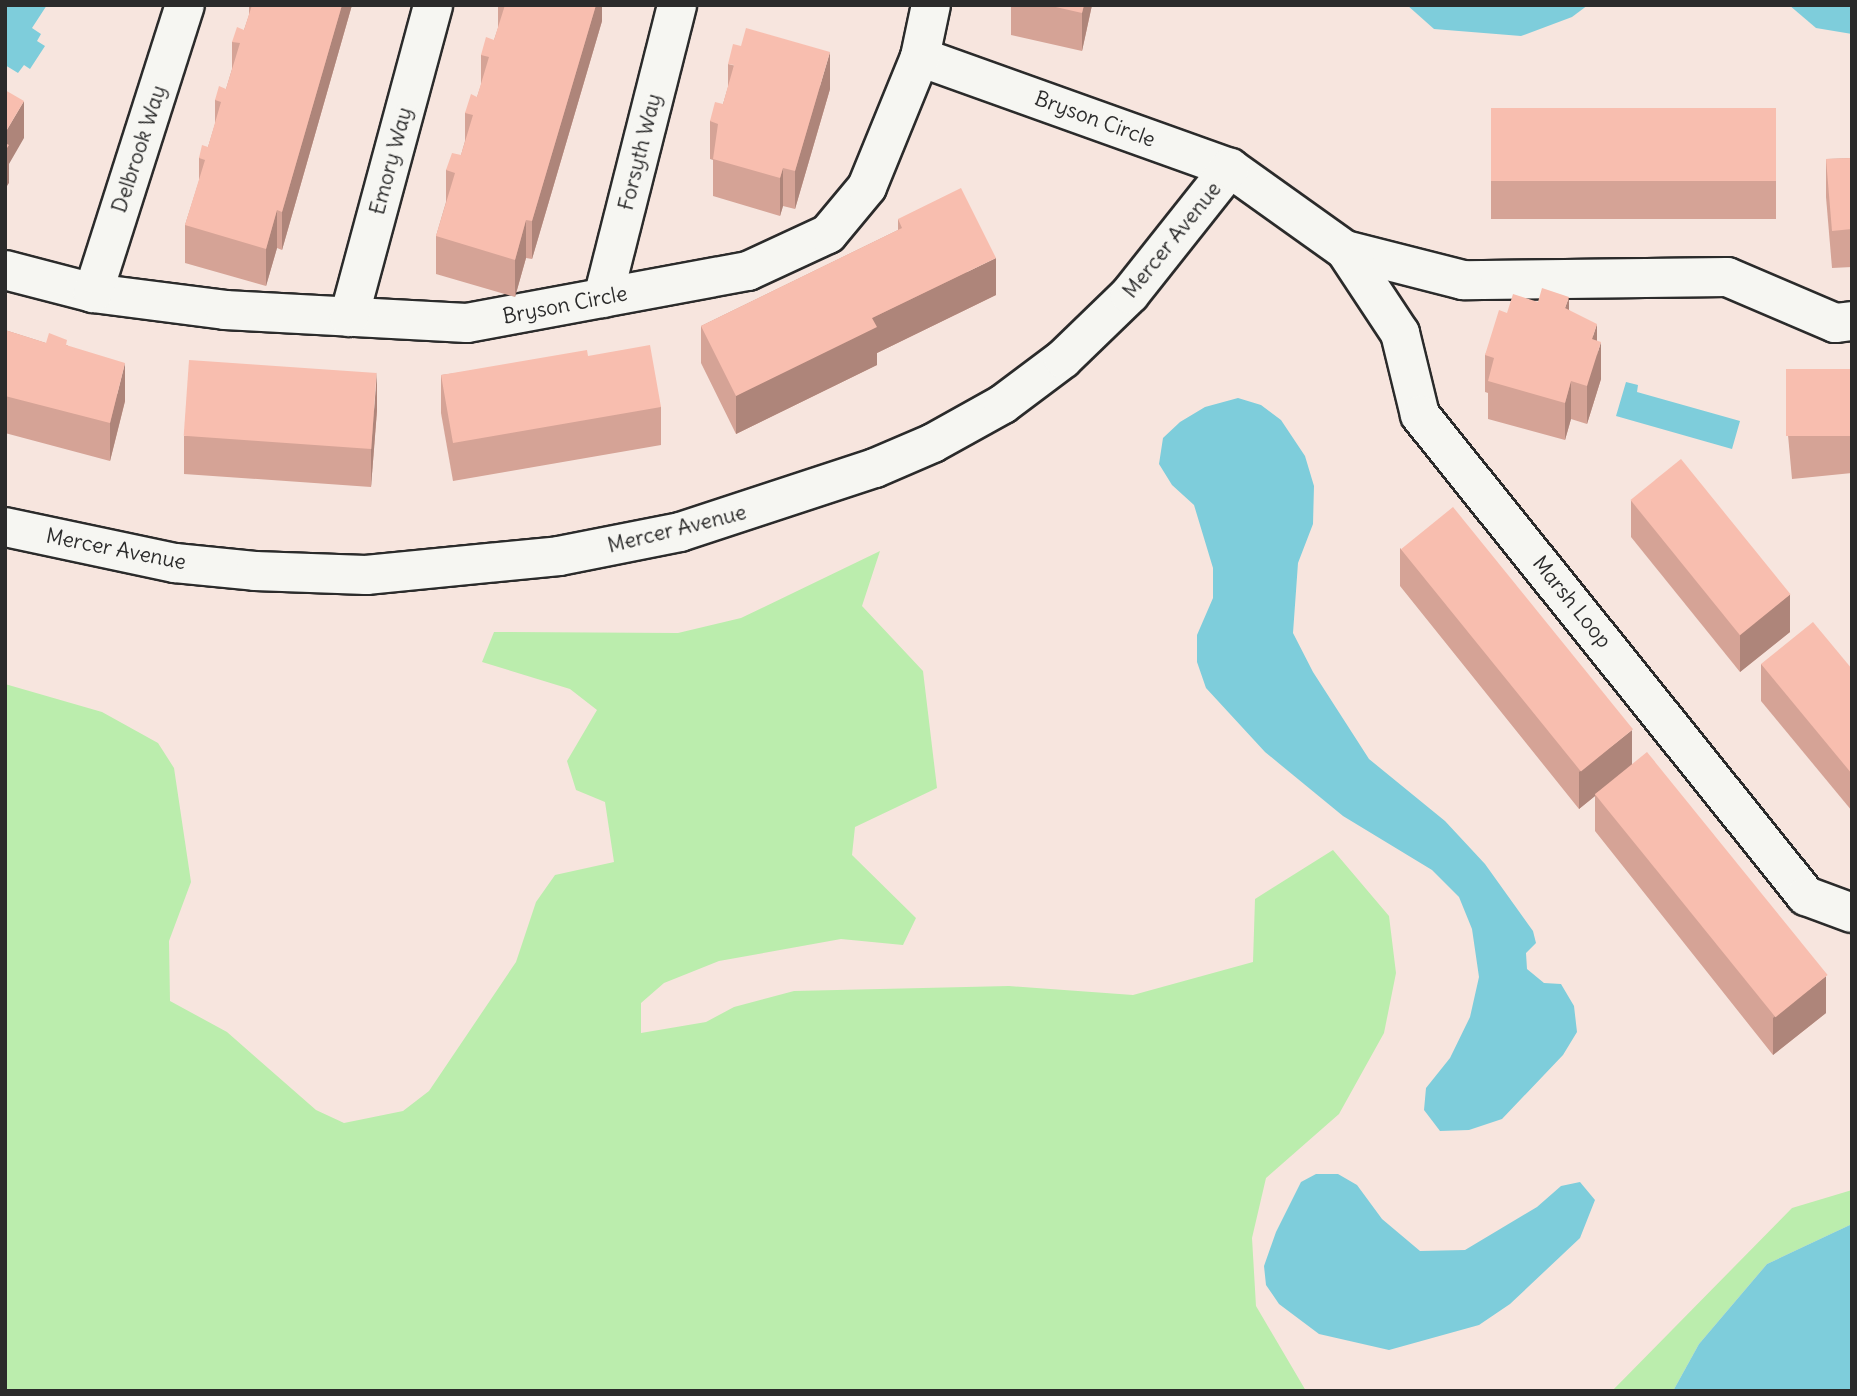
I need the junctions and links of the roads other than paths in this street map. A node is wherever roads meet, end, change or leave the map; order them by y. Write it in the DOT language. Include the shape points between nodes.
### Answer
graph roads {
  1 [pos="185,5"];
  2 [pos="433,5"];
  3 [pos="677,5"];
  4 [pos="931,5"];
  5 [pos="919,57"];
  6 [pos="1230,168"];
  7 [pos="1345,250"];
  8 [pos="5,270"];
  9 [pos="93,293"];
  10 [pos="603,298"];
  11 [pos="349,317"];
  12 [pos="1852,321"];
  13 [pos="5,527"];
  14 [pos="1852,913"];
  1 -- 9 [label="street, Delbrook Way"];
  2 -- 11 [label="street, Emory Way"];
  3 -- 10 [label="street, Forsyth Way"];
  4 -- 5 [label="street, Bryson Circle"];
  5 -- 6 [label="street, Bryson Circle"];
  5 -- 10 [label="street, Bryson Circle" via="867,187 828,234 748,271"];
  6 -- 7 [label="street, Marsh Loop"];
  6 -- 13 [label="street, Mercer Avenue" via="1130,294 1063,359 1003,404 876,468 680,532 559,556 366,575 255,571 175,562"];
  7 -- 12 [label="street, Marsh Loop" via="1463,281 1727,277 1835,323"];
  7 -- 14 [label="street, Marsh Loop" via="1400,333 1420,415 1806,896"];
  8 -- 9 [label="street, Bryson Circle"];
  9 -- 11 [label="street, Bryson Circle" via="225,310"];
  10 -- 11 [label="street, Bryson Circle" via="467,323"];
}
